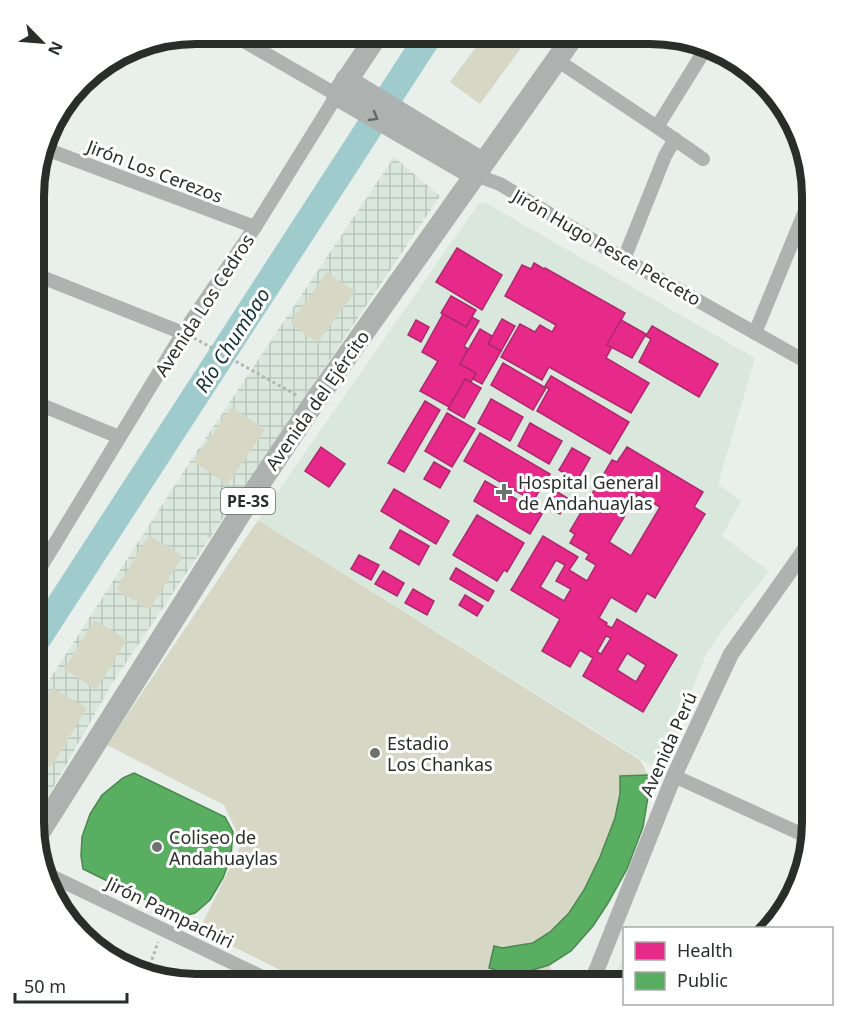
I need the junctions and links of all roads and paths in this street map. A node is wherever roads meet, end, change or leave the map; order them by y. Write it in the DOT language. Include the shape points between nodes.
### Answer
graph roads {
  1 [pos="250,43"];
  2 [pos="373,43"];
  3 [pos="568,43"];
  4 [pos="703,53"];
  5 [pos="556,60"];
  6 [pos="347,91"];
  7 [pos="657,127"];
  8 [pos="675,139"];
  9 [pos="51,151"];
  10 [pos="703,159"];
  11 [pos="479,170"];
  12 [pos="802,219"];
  13 [pos="255,227"];
  14 [pos="624,260"];
  15 [pos="43,278"];
  16 [pos="183,333"];
  17 [pos="756,333"];
  18 [pos="206,344"];
  19 [pos="802,358"];
  20 [pos="313,404"];
  21 [pos="43,406"];
  22 [pos="119,437"];
  23 [pos="43,551"];
  24 [pos="801,555"];
  25 [pos="674,776"];
  26 [pos="43,826"];
  27 [pos="801,834"];
  28 [pos="54,876"];
  29 [pos="163,929"];
  30 [pos="150,966"];
  31 [pos="254,973"];
  32 [pos="595,973"];
  1 -- 6 [label="street"];
  2 -- 6 [label="highway, Avenida Los Cedros"];
  3 -- 5 [label="highway, Avenida del Ejército / PE-3S"];
  4 -- 7 [label="street"];
  5 -- 7 [label="street"];
  5 -- 11 [label="highway, Avenida del Ejército / PE-3S"];
  6 -- 11 [label="highway, Jirón Hugo Pesce Pecceto"];
  6 -- 13 [label="street, Avenida Los Cedros"];
  7 -- 8 [label="street"];
  8 -- 10 [label="street"];
  8 -- 14 [label="street"];
  9 -- 13 [label="street, Jirón Los Cerezos"];
  11 -- 14 [label="street, Jirón Hugo Pesce Pecceto"];
  11 -- 20 [label="highway, Avenida del Ejército / PE-3S"];
  12 -- 17 [label="street"];
  13 -- 16 [label="street, Avenida Los Cedros"];
  14 -- 17 [label="street, Jirón Hugo Pesce Pecceto"];
  15 -- 16 [label="street"];
  16 -- 22 [label="street, Avenida Los Cedros"];
  17 -- 19 [label="street, Jirón Hugo Pesce Pecceto"];
  18 -- 20 [label="path"];
  20 -- 26 [label="highway, Avenida del Ejército / PE-3S"];
  21 -- 22 [label="street"];
  22 -- 23 [label="street, Avenida Los Cedros"];
  24 -- 25 [label="street, Avenida Perú" via="731,654"];
  25 -- 27 [label="street"];
  25 -- 32 [label="street, Avenida Perú"];
  28 -- 29 [label="street, Jirón Pampachiri"];
  29 -- 30 [label="path"];
  29 -- 31 [label="street, Jirón Pampachiri"];
}
